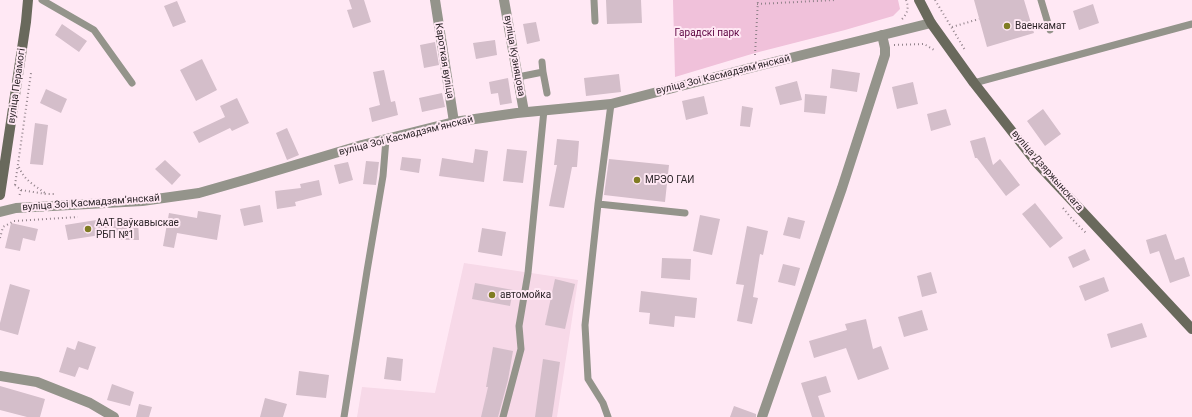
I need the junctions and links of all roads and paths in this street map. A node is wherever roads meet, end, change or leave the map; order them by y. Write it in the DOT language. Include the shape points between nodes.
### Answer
graph roads {
  1 [pos="28,0"];
  2 [pos="42,0"];
  3 [pos="434,0"];
  4 [pos="504,0"];
  5 [pos="594,0"];
  6 [pos="758,0"];
  7 [pos="836,0"];
  8 [pos="919,0"];
  9 [pos="1041,0"];
  10 [pos="757,4"];
  11 [pos="979,19"];
  12 [pos="595,21"];
  13 [pos="931,23"];
  14 [pos="1192,24"];
  15 [pos="952,27"];
  16 [pos="1050,30"];
  17 [pos="882,35"];
  18 [pos="755,58"];
  19 [pos="542,62"];
  20 [pos="543,72"];
  21 [pos="518,77"];
  22 [pos="132,83"];
  23 [pos="974,83"];
  24 [pos="547,92"];
  25 [pos="611,104"];
  26 [pos="544,110"];
  27 [pos="524,112"];
  28 [pos="454,122"];
  29 [pos="386,139"];
  30 [pos="18,166"];
  31 [pos="21,190"];
  32 [pos="46,194"];
  33 [pos="60,194"];
  34 [pos="0,196"];
  35 [pos="598,204"];
  36 [pos="0,212"];
  37 [pos="685,213"];
  38 [pos="1192,329"];
  39 [pos="0,376"];
  40 [pos="114,417"];
  41 [pos="344,417"];
  42 [pos="503,417"];
  43 [pos="608,417"];
  44 [pos="762,417"];
  1 -- 34 [label="main road, вуліца Перамогі"];
  2 -- 22 [label="lane" via="94,30"];
  3 -- 28 [label="street, Кароткая вуліца"];
  4 -- 21 [label="street, вуліца Кузняцова"];
  5 -- 12 [label="lane"];
  6 -- 10 [label="path"];
  7 -- 10 [label="path"];
  8 -- 13 [label="main road, вуліца Дзяржынскага"];
  9 -- 16 [label="lane"];
  10 -- 18 [label="path"];
  11 -- 15 [label="path"];
  13 -- 17 [label="street, вуліца Зоі Касмадзямʼянскай"];
  13 -- 23 [label="main road, вуліца Дзяржынскага"];
  14 -- 23 [label="lane"];
  17 -- 25 [label="street, вуліца Зоі Касмадзямʼянскай"];
  17 -- 44 [label="street" via="886,48 885,55 842,188"];
  19 -- 20 [label="lane"];
  20 -- 21 [label="lane"];
  20 -- 24 [label="lane"];
  21 -- 27 [label="street, вуліца Кузняцова"];
  23 -- 38 [label="main road, вуліца Дзяржынскага" via="1036,162"];
  25 -- 26 [label="street, вуліца Зоі Касмадзямʼянскай"];
  25 -- 35 [label="lane"];
  26 -- 27 [label="street, вуліца Зоі Касмадзямʼянскай"];
  26 -- 42 [label="lane" via="528,273 519,326 521,349"];
  27 -- 28 [label="street, вуліца Зоі Касмадзямʼянскай"];
  28 -- 29 [label="street, вуліца Зоі Касмадзямʼянскай"];
  29 -- 36 [label="street, вуліца Зоі Касмадзямʼянскай" via="199,193 142,201 16,208"];
  29 -- 41 [label="lane" via="383,176"];
  30 -- 32 [label="path" via="28,181"];
  31 -- 32 [label="path"];
  32 -- 33 [label="path"];
  35 -- 37 [label="lane"];
  35 -- 43 [label="lane" via="585,325 588,379 603,403"];
  39 -- 40 [label="street" via="37,382 90,403"];
}
